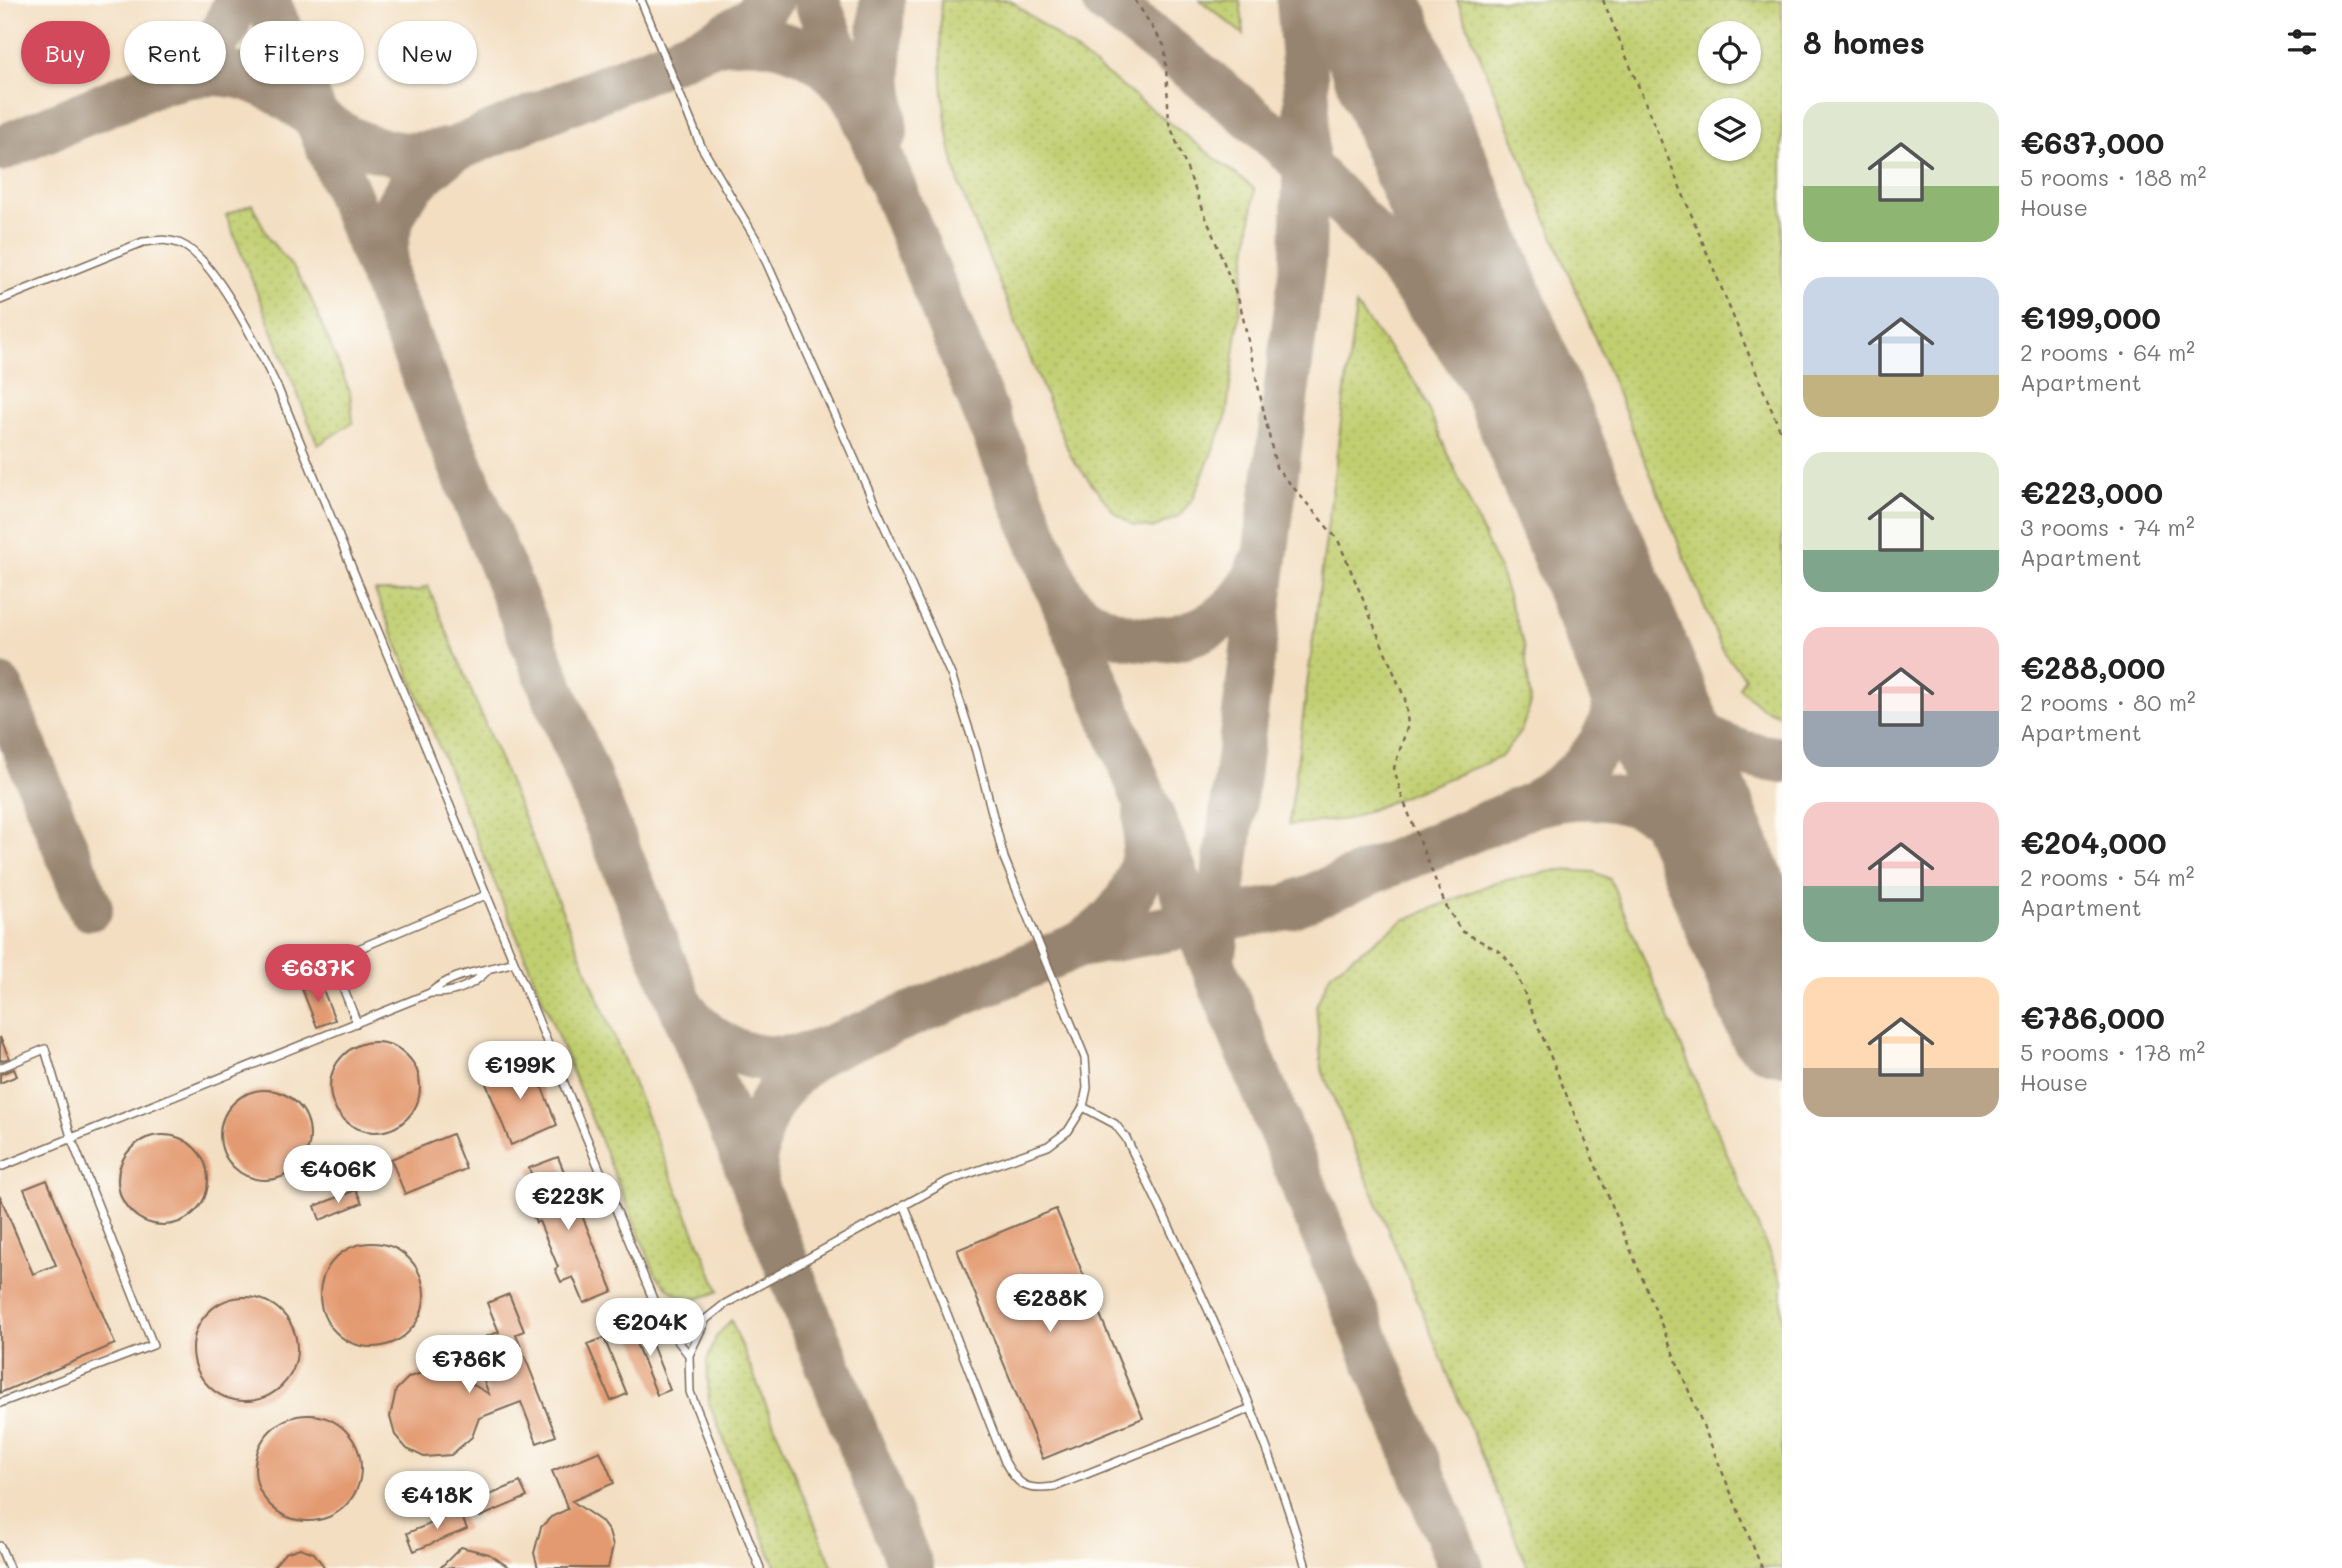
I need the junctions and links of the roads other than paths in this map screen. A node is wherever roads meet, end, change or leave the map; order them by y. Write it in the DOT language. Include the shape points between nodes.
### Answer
graph roads {
  1 [pos="641,0"];
  2 [pos="0,300"];
  3 [pos="486,895"];
  4 [pos="514,962"];
  5 [pos="487,971"];
  6 [pos="430,993"];
  7 [pos="357,1023"];
  8 [pos="0,1068"];
  9 [pos="1083,1107"];
  10 [pos="72,1140"];
  11 [pos="0,1167"];
  12 [pos="904,1204"];
  13 [pos="689,1354"];
  14 [pos="0,1403"];
  15 [pos="1250,1409"];
  16 [pos="0,1546"];
  17 [pos="9,1568"];
  18 [pos="760,1568"];
  19 [pos="1306,1568"];
  1 -- 9 [label="lane" via="701,146 757,241 952,677 1004,858 1085,1058"];
  2 -- 3 [label="lane" via="143,242 179,243 209,268 279,391"];
  3 -- 4 [label="lane"];
  3 -- 7 [label="lane" via="332,960"];
  4 -- 5 [label="lane"];
  4 -- 13 [label="lane" via="662,1321"];
  5 -- 6 [label="lane" via="471,971 443,982"];
  5 -- 6 [label="lane" via="475,982 447,994"];
  6 -- 7 [label="lane"];
  7 -- 10 [label="lane"];
  8 -- 10 [label="lane" via="45,1049"];
  9 -- 12 [label="lane" via="1068,1131 1048,1146 970,1172"];
  9 -- 15 [label="lane" via="1115,1124 1126,1138 1193,1276"];
  10 -- 11 [label="lane"];
  10 -- 14 [label="lane" via="153,1345"];
  12 -- 13 [label="lane" via="725,1304 706,1319"];
  12 -- 15 [label="lane" via="1005,1462 1023,1486 1054,1488"];
  13 -- 18 [label="lane" via="690,1392"];
  15 -- 19 [label="lane" via="1288,1505"];
  16 -- 17 [label="lane"];
}
